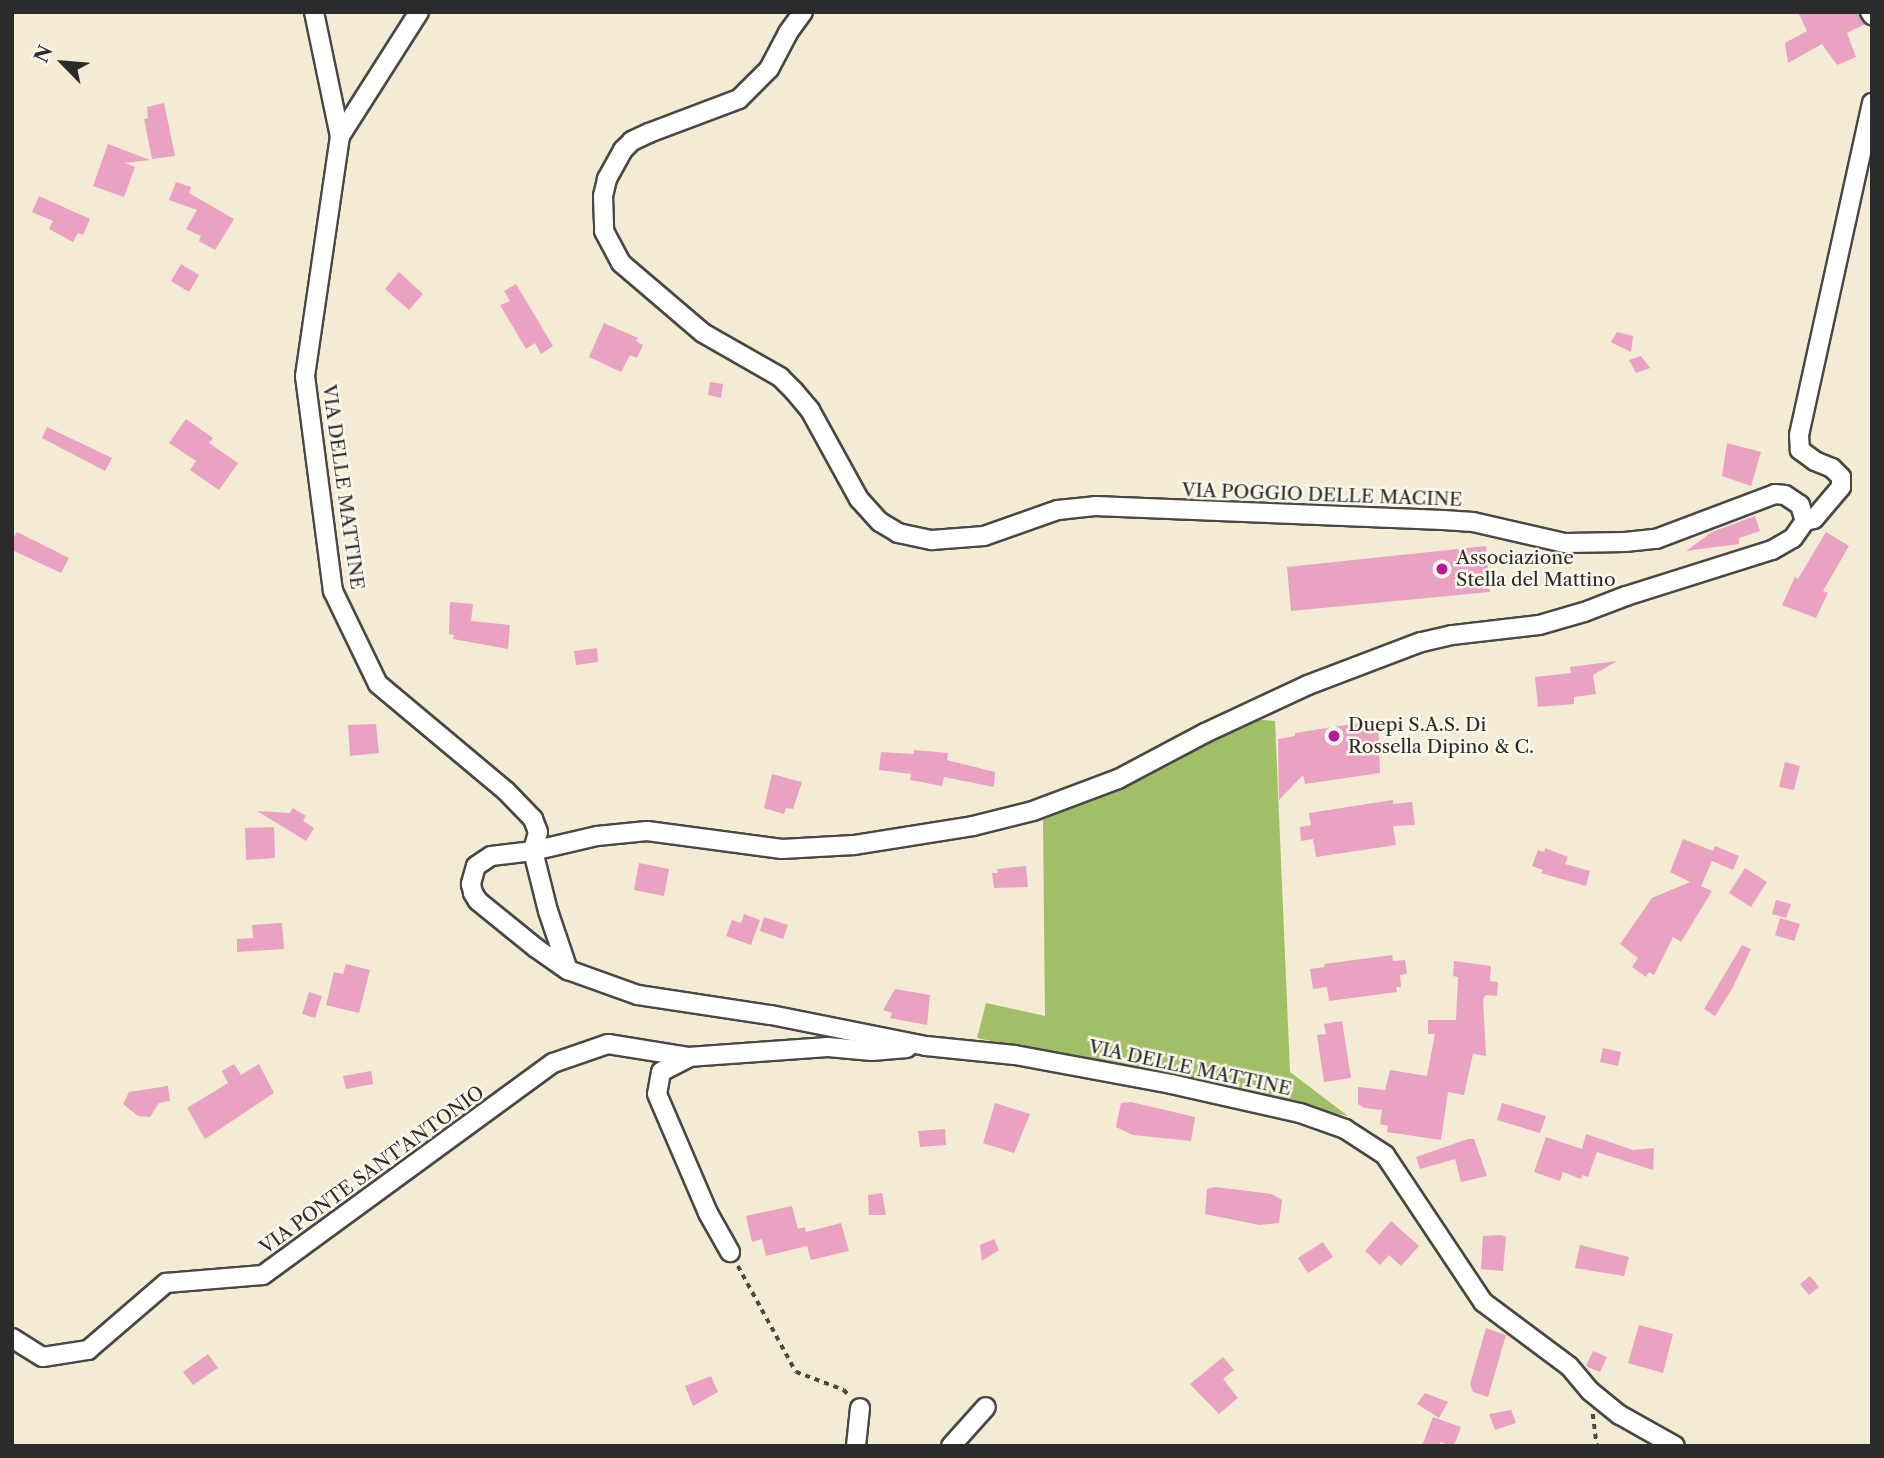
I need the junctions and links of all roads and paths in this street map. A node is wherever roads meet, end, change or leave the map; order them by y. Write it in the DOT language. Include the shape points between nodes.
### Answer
graph roads {
  1 [pos="314,12"];
  2 [pos="419,12"];
  3 [pos="803,12"];
  4 [pos="1872,103"];
  5 [pos="340,136"];
  6 [pos="1805,521"];
  7 [pos="530,852"];
  8 [pos="568,970"];
  9 [pos="926,1046"];
  10 [pos="688,1057"];
  11 [pos="730,1252"];
  12 [pos="12,1338"];
  13 [pos="1590,1391"];
  14 [pos="986,1407"];
  15 [pos="860,1408"];
  16 [pos="856,1446"];
  17 [pos="951,1446"];
  18 [pos="1597,1446"];
  19 [pos="1675,1446"];
  1 -- 5 [label="street, VIA DELLE MATTINE"];
  2 -- 5 [label="street"];
  3 -- 6 [label="street, VIA POGGIO DELLE MACINE" via="769,69 739,99 649,133 623,150 603,196 604,231 621,263 703,333 780,377 794,391 810,410 859,499 880,522 898,533 932,540 984,536 1058,510 1095,506 1443,520 1564,543 1625,542 1656,539 1775,494 1800,505"];
  4 -- 6 [label="street" via="1799,435 1800,450 1832,468 1841,477 1841,487 1815,519"];
  5 -- 7 [label="street, VIA DELLE MATTINE" via="305,376 333,591 378,684 533,819 538,832"];
  6 -- 7 [label="street" via="1793,538 1772,550 1584,612 1539,625 1421,642 1308,685 1118,779 1033,811 937,833 855,845 771,848 647,831 597,836"];
  7 -- 8 [label="street, VIA DELLE MATTINE"];
  7 -- 8 [label="street, VIA DELLE MATTINE" via="482,860 472,875 473,893"];
  8 -- 9 [label="street, VIA DELLE MATTINE" via="638,995"];
  9 -- 10 [label="street, VIA PONTE SANT'ANTONIO" via="872,1051 828,1047"];
  9 -- 13 [label="street, VIA DELLE MATTINE" via="1014,1055 1171,1084 1300,1113 1360,1135 1385,1155 1483,1302 1569,1366"];
  10 -- 11 [label="street" via="661,1072 657,1094 708,1213"];
  10 -- 12 [label="street, VIA PONTE SANT'ANTONIO" via="608,1044 553,1063 263,1275 166,1283 88,1350 43,1357"];
  11 -- 15 [label="path" via="796,1372 844,1390"];
  13 -- 18 [label="path"];
  13 -- 19 [label="street, VIA DELLE MATTINE" via="1620,1415"];
  14 -- 17 [label="street"];
  15 -- 16 [label="street"];
}
